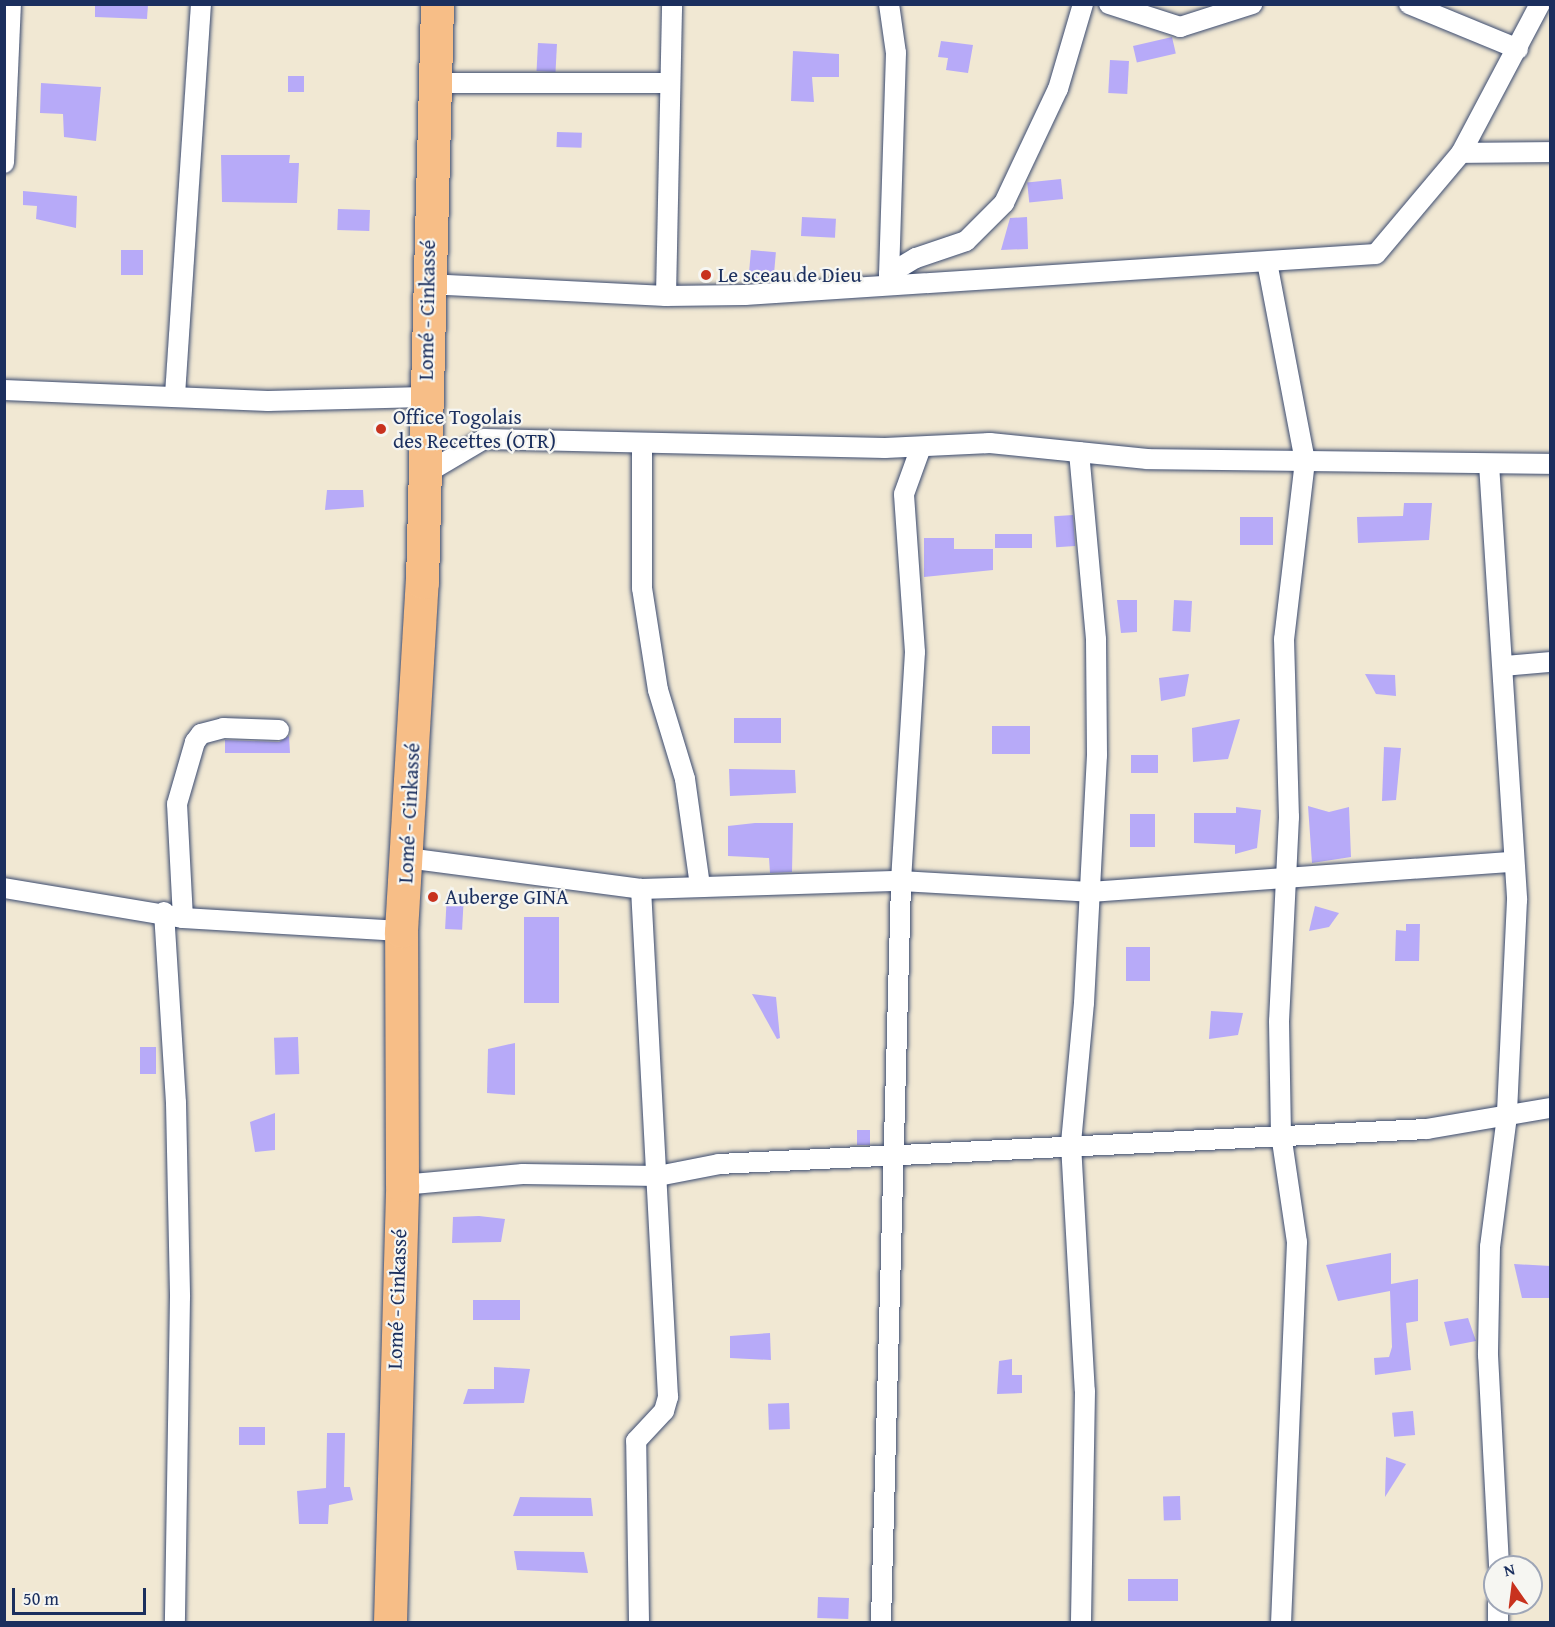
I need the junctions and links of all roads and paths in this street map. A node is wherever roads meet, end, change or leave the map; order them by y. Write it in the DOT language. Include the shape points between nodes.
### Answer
graph roads {
  1 [pos="10,4"];
  2 [pos="201,4"];
  3 [pos="437,4"];
  4 [pos="672,4"];
  5 [pos="888,4"];
  6 [pos="1083,4"];
  7 [pos="1109,4"];
  8 [pos="1252,4"];
  9 [pos="1409,4"];
  10 [pos="1540,4"];
  11 [pos="1518,49"];
  12 [pos="434,83"];
  13 [pos="669,83"];
  14 [pos="1551,152"];
  15 [pos="1461,153"];
  16 [pos="4,163"];
  17 [pos="1267,261"];
  18 [pos="889,279"];
  19 [pos="427,284"];
  20 [pos="666,296"];
  21 [pos="4,390"];
  22 [pos="175,395"];
  23 [pos="424,397"];
  24 [pos="642,444"];
  25 [pos="921,447"];
  26 [pos="1079,452"];
  27 [pos="1305,461"];
  28 [pos="1489,464"];
  29 [pos="1551,464"];
  30 [pos="423,475"];
  31 [pos="1551,662"];
  32 [pos="1504,666"];
  33 [pos="279,730"];
  34 [pos="407,858"];
  35 [pos="1513,862"];
  36 [pos="900,881"];
  37 [pos="1287,882"];
  38 [pos="700,886"];
  39 [pos="4,888"];
  40 [pos="641,889"];
  41 [pos="1090,892"];
  42 [pos="164,912"];
  43 [pos="183,918"];
  44 [pos="401,931"];
  45 [pos="1551,1108"];
  46 [pos="1507,1116"];
  47 [pos="1281,1134"];
  48 [pos="1071,1144"];
  49 [pos="893,1157"];
  50 [pos="658,1176"];
  51 [pos="402,1185"];
  52 [pos="1498,1555"];
  53 [pos="175,1623"];
  54 [pos="390,1623"];
  55 [pos="639,1623"];
  56 [pos="881,1623"];
  57 [pos="1081,1623"];
  58 [pos="1281,1623"];
  1 -- 16 [label="street"];
  2 -- 22 [label="street"];
  3 -- 12 [label="highway, Lomé - Cinkassé"];
  4 -- 13 [label="street"];
  5 -- 18 [label="street" via="896,53"];
  6 -- 18 [label="street" via="1058,89 1004,203 966,241"];
  7 -- 8 [label="street" via="1180,27"];
  9 -- 11 [label="street"];
  10 -- 11 [label="street"];
  11 -- 15 [label="street"];
  12 -- 13 [label="street"];
  12 -- 19 [label="highway, Lomé - Cinkassé"];
  13 -- 20 [label="street"];
  14 -- 15 [label="street"];
  15 -- 17 [label="street" via="1376,254"];
  17 -- 18 [label="street"];
  17 -- 27 [label="street"];
  18 -- 20 [label="street"];
  19 -- 20 [label="street"];
  19 -- 23 [label="highway, Lomé - Cinkassé"];
  21 -- 22 [label="street"];
  22 -- 23 [label="street" via="268,401"];
  23 -- 30 [label="highway, Lomé - Cinkassé"];
  24 -- 25 [label="street"];
  24 -- 30 [label="street" via="484,439"];
  24 -- 38 [label="street" via="642,588 658,690 685,779"];
  25 -- 26 [label="street" via="990,443"];
  25 -- 36 [label="street" via="904,494 915,652"];
  26 -- 27 [label="street"];
  26 -- 41 [label="street" via="1096,640"];
  27 -- 28 [label="street"];
  27 -- 37 [label="street" via="1284,639"];
  28 -- 29 [label="street"];
  28 -- 32 [label="street"];
  30 -- 34 [label="highway, Lomé - Cinkassé"];
  31 -- 32 [label="street"];
  32 -- 35 [label="street"];
  33 -- 43 [label="street" via="223,728 201,734 195,742 177,804"];
  34 -- 40 [label="street"];
  34 -- 44 [label="highway, Lomé - Cinkassé"];
  35 -- 37 [label="street"];
  35 -- 46 [label="street" via="1517,900"];
  36 -- 38 [label="street"];
  36 -- 41 [label="street"];
  36 -- 49 [label="street"];
  37 -- 41 [label="street"];
  37 -- 47 [label="street" via="1279,1021"];
  38 -- 40 [label="street"];
  39 -- 42 [label="street"];
  40 -- 50 [label="street"];
  41 -- 48 [label="street"];
  42 -- 43 [label="street"];
  42 -- 53 [label="street" via="176,1103 180,1286"];
  43 -- 44 [label="street"];
  44 -- 51 [label="highway, Lomé - Cinkassé"];
  45 -- 46 [label="street"];
  46 -- 47 [label="street" via="1427,1130"];
  46 -- 52 [label="street" via="1495,1185 1488,1356"];
  47 -- 48 [label="street"];
  47 -- 58 [label="street" via="1297,1242"];
  48 -- 49 [label="street"];
  48 -- 57 [label="street" via="1085,1391"];
  49 -- 50 [label="street" via="719,1164"];
  49 -- 56 [label="street"];
  50 -- 51 [label="street" via="523,1174"];
  50 -- 55 [label="street" via="668,1397 664,1411 636,1441"];
  51 -- 54 [label="highway, Lomé - Cinkassé"];
}
